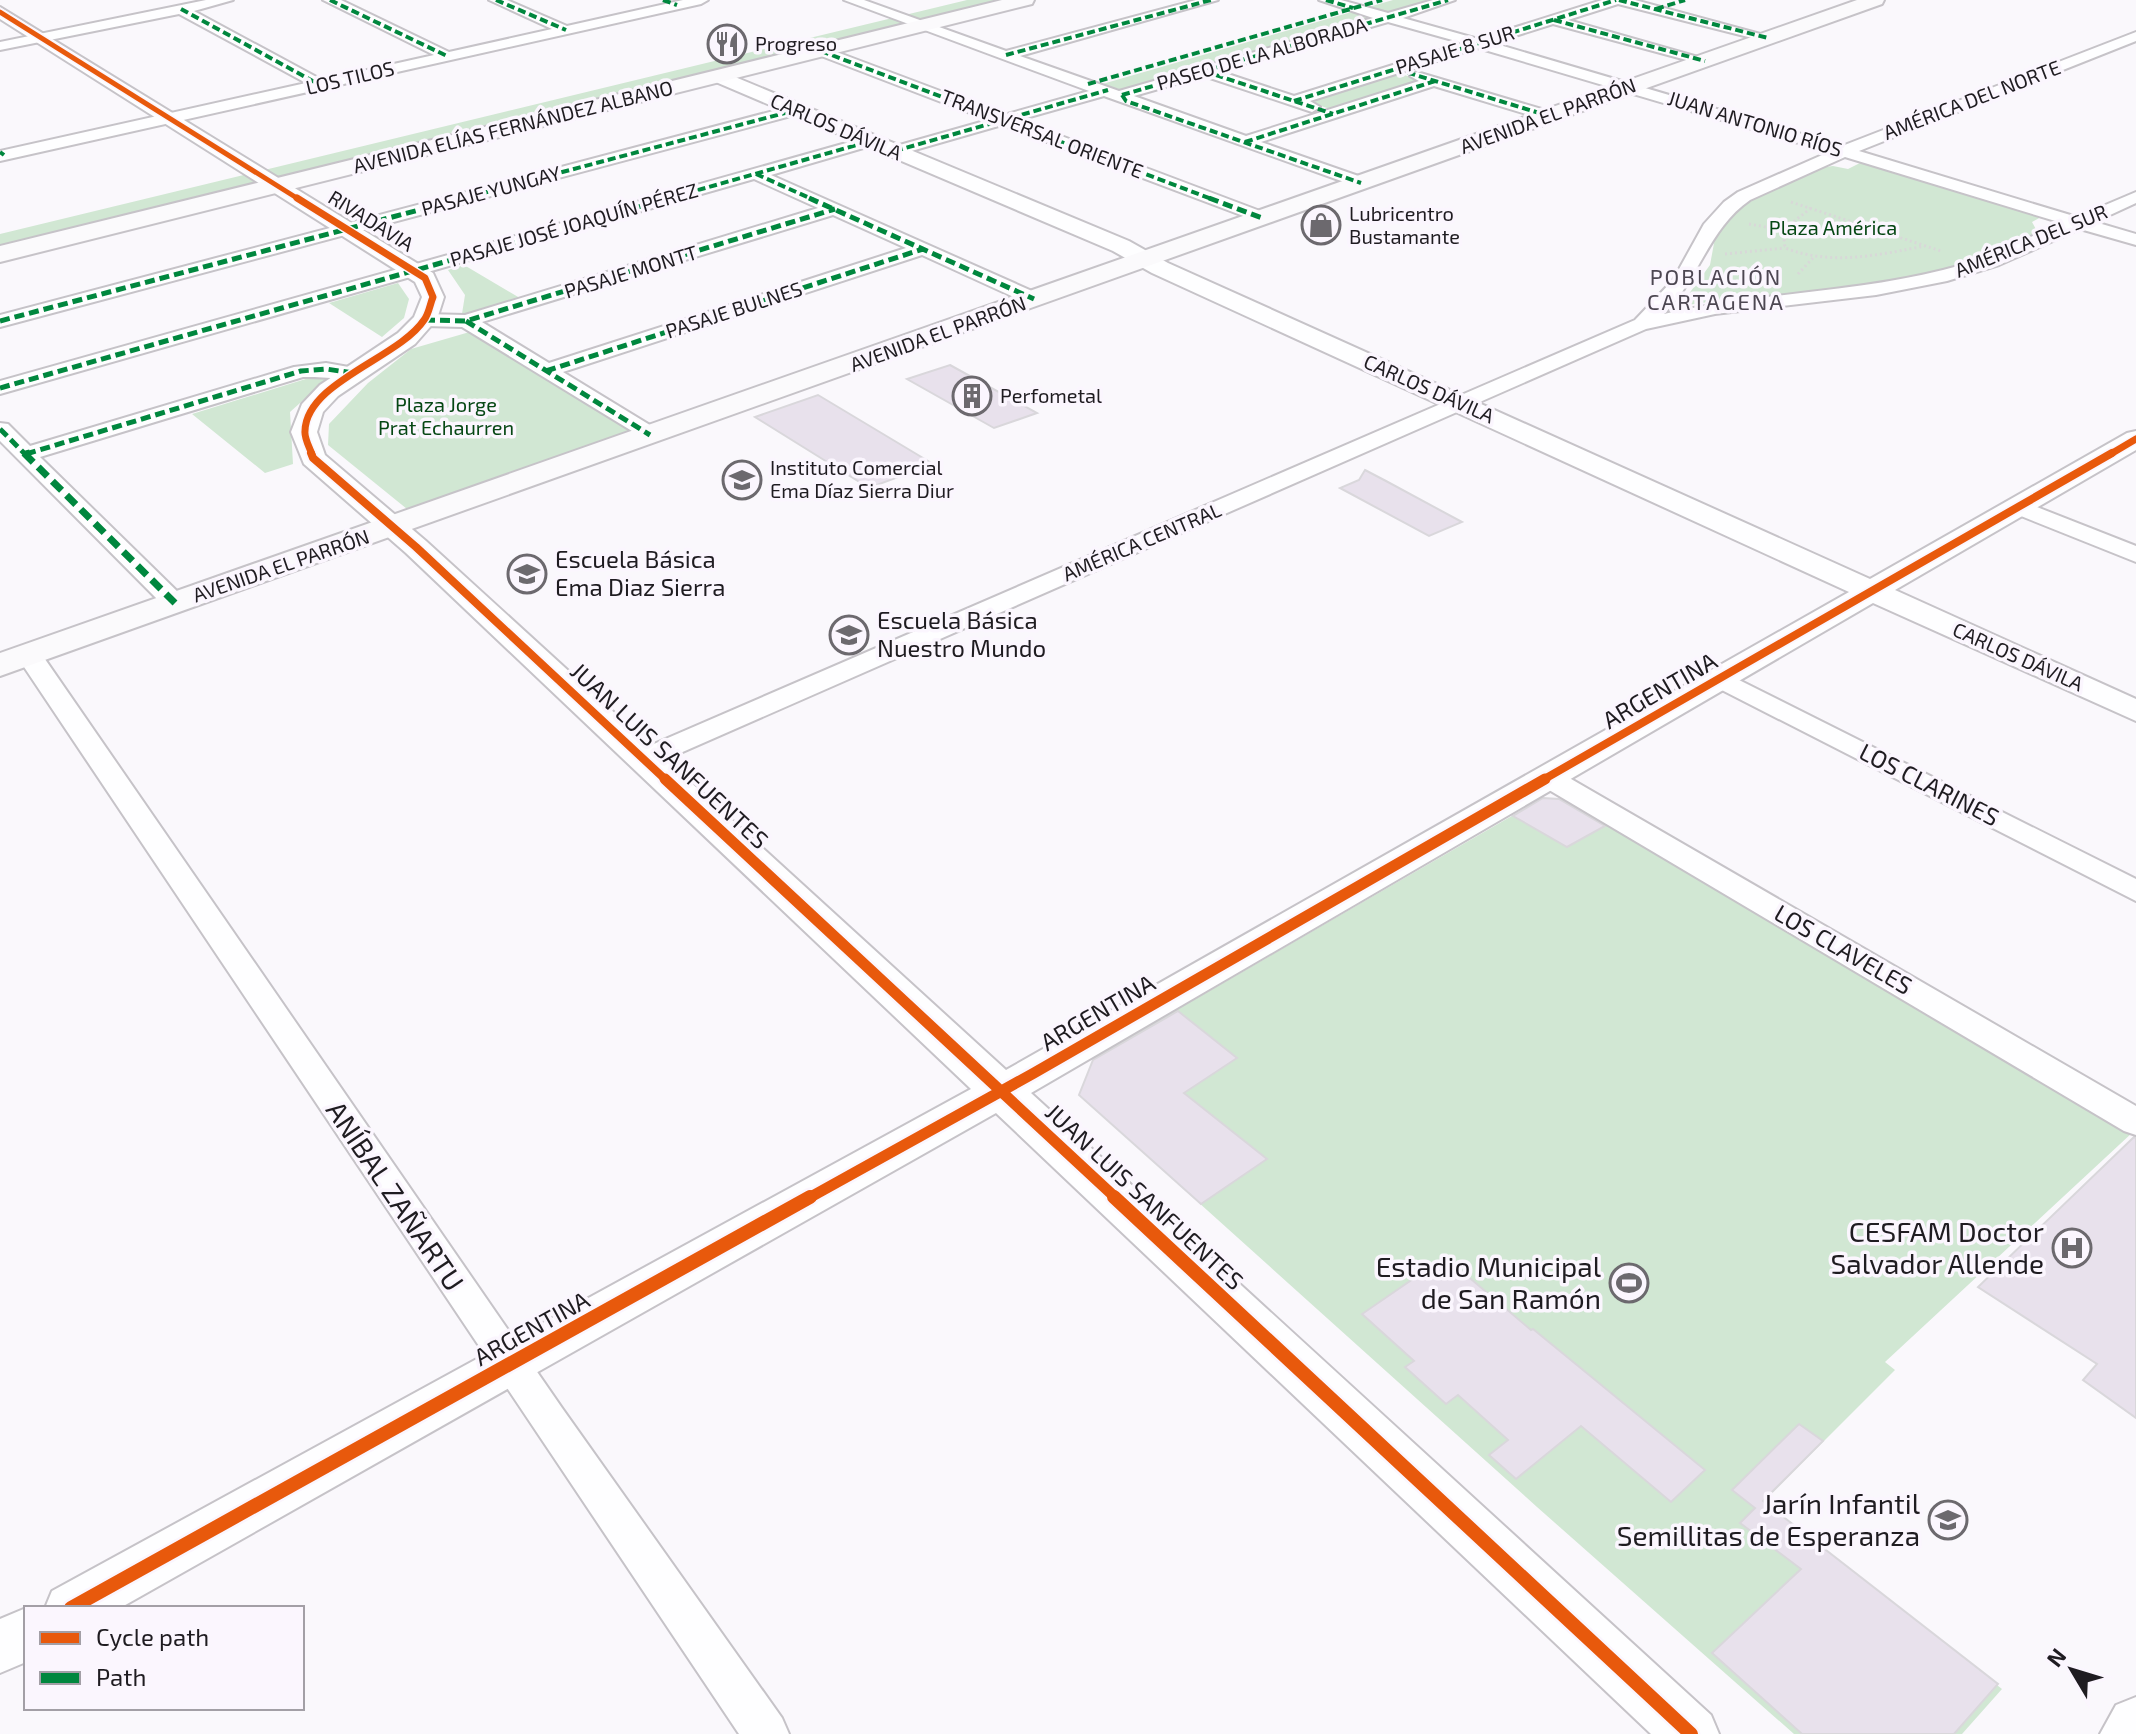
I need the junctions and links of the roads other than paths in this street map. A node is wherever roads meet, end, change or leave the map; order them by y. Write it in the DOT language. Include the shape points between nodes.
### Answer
graph roads {
  1 [pos="226,0"];
  2 [pos="330,0"];
  3 [pos="496,0"];
  4 [pos="701,0"];
  5 [pos="851,0"];
  6 [pos="956,0"];
  7 [pos="1025,0"];
  8 [pos="1211,0"];
  9 [pos="1326,0"];
  10 [pos="1382,0"];
  11 [pos="1448,0"];
  12 [pos="1617,0"];
  13 [pos="1685,0"];
  14 [pos="1875,0"];
  15 [pos="670,3"];
  16 [pos="1354,8"];
  17 [pos="181,9"];
  18 [pos="1656,9"];
  19 [pos="0,12"];
  20 [pos="893,15"];
  21 [pos="1388,18"];
  22 [pos="1553,20"];
  23 [pos="923,25"];
  24 [pos="566,30"];
  25 [pos="2136,36"];
  26 [pos="41,38"];
  27 [pos="1768,38"];
  28 [pos="1479,43"];
  29 [pos="0,46"];
  30 [pos="821,51"];
  31 [pos="1006,55"];
  32 [pos="447,56"];
  33 [pos="1705,61"];
  34 [pos="1396,69"];
  35 [pos="1204,71"];
  36 [pos="717,76"];
  37 [pos="1435,81"];
  38 [pos="1088,84"];
  39 [pos="320,85"];
  40 [pos="1632,87"];
  41 [pos="1115,93"];
  42 [pos="1294,101"];
  43 [pos="796,110"];
  44 [pos="1333,114"];
  45 [pos="1549,116"];
  46 [pos="170,118"];
  47 [pos="1004,120"];
  48 [pos="871,141"];
  49 [pos="1244,142"];
  50 [pos="895,151"];
  51 [pos="1844,151"];
  52 [pos="1,154"];
  53 [pos="253,169"];
  54 [pos="756,174"];
  55 [pos="1361,183"];
  56 [pos="279,185"];
  57 [pos="161,192"];
  58 [pos="2136,197"];
  59 [pos="835,209"];
  60 [pos="1262,218"];
  61 [pos="2080,223"];
  62 [pos="349,228"];
  63 [pos="2136,240"];
  64 [pos="923,249"];
  65 [pos="0,254"];
  66 [pos="1147,259"];
  67 [pos="415,270"];
  68 [pos="1034,299"];
  69 [pos="425,320"];
  70 [pos="0,321"];
  71 [pos="466,321"];
  72 [pos="1640,325"];
  73 [pos="546,371"];
  74 [pos="353,373"];
  75 [pos="0,388"];
  76 [pos="1462,404"];
  77 [pos="0,429"];
  78 [pos="650,435"];
  79 [pos="2136,439"];
  80 [pos="26,454"];
  81 [pos="2019,507"];
  82 [pos="393,526"];
  83 [pos="2136,555"];
  84 [pos="1874,592"];
  85 [pos="175,603"];
  86 [pos="14,660"];
  87 [pos="1721,679"];
  88 [pos="2136,711"];
  89 [pos="643,759"];
  90 [pos="1549,778"];
  91 [pos="2136,891"];
  92 [pos="1000,1091"];
  93 [pos="2136,1122"];
  94 [pos="510,1364"];
  95 [pos="75,1606"];
  96 [pos="24,1634"];
  97 [pos="0,1648"];
  98 [pos="2136,1724"];
  99 [pos="766,1734"];
  100 [pos="1691,1734"];
  101 [pos="2128,1734"];
  1 -- 17 [label="street"];
  2 -- 32 [label="street"];
  3 -- 24 [label="street"];
  4 -- 15 [label="street, LOS TILOS"];
  5 -- 20 [label="street"];
  6 -- 20 [label="main road, AVENIDA ELÍAS FERNÁNDEZ ALBANO"];
  7 -- 23 [label="main road, AVENIDA ELÍAS FERNÁNDEZ ALBANO"];
  8 -- 31 [label="street"];
  9 -- 16 [label="street, JUAN ANTONIO RÍOS"];
  10 -- 16 [label="street, PASEO DE LA ALBORADA"];
  11 -- 21 [label="street, PASEO DE LA ALBORADA"];
  12 -- 18 [label="street"];
  12 -- 22 [label="street, PASAJE 8 SUR"];
  13 -- 18 [label="street"];
  14 -- 27 [label="main road, AVENIDA EL PARRÓN"];
  15 -- 24 [label="street, LOS TILOS"];
  16 -- 21 [label="street, JUAN ANTONIO RÍOS"];
  16 -- 38 [label="street, PASEO DE LA ALBORADA"];
  17 -- 26 [label="street"];
  17 -- 39 [label="street"];
  18 -- 27 [label="street"];
  19 -- 26 [label="street, RIVADAVIA"];
  20 -- 23 [label="street"];
  20 -- 53 [label="main road, AVENIDA ELÍAS FERNÁNDEZ ALBANO"];
  21 -- 28 [label="street, JUAN ANTONIO RÍOS"];
  21 -- 35 [label="street, PASEO DE LA ALBORADA"];
  22 -- 28 [label="street, PASAJE 8 SUR"];
  22 -- 33 [label="street"];
  23 -- 30 [label="main road, AVENIDA ELÍAS FERNÁNDEZ ALBANO"];
  23 -- 31 [label="street"];
  24 -- 32 [label="street, LOS TILOS"];
  25 -- 51 [label="street, AMÉRICA DEL NORTE"];
  26 -- 29 [label="street"];
  26 -- 46 [label="street, RIVADAVIA"];
  27 -- 33 [label="main road, AVENIDA EL PARRÓN"];
  28 -- 34 [label="street, PASAJE 8 SUR"];
  28 -- 40 [label="street, JUAN ANTONIO RÍOS"];
  30 -- 36 [label="main road, AVENIDA ELÍAS FERNÁNDEZ ALBANO"];
  30 -- 47 [label="street, TRANSVERSAL ORIENTE"];
  31 -- 38 [label="street"];
  32 -- 39 [label="street, LOS TILOS"];
  33 -- 40 [label="main road, AVENIDA EL PARRÓN"];
  34 -- 37 [label="street"];
  34 -- 42 [label="street, PASAJE 8 SUR"];
  35 -- 41 [label="street, PASEO DE LA ALBORADA"];
  35 -- 42 [label="street"];
  36 -- 43 [label="street, CARLOS DÁVILA"];
  36 -- 56 [label="main road, AVENIDA ELÍAS FERNÁNDEZ ALBANO"];
  37 -- 44 [label="street"];
  37 -- 45 [label="street"];
  38 -- 41 [label="street"];
  39 -- 46 [label="street, LOS TILOS"];
  40 -- 45 [label="main road, AVENIDA EL PARRÓN"];
  40 -- 51 [label="street, JUAN ANTONIO RÍOS"];
  41 -- 47 [label="street, PASEO DE LA ALBORADA"];
  41 -- 49 [label="street"];
  42 -- 44 [label="street"];
  43 -- 48 [label="street, CARLOS DÁVILA"];
  43 -- 62 [label="street, PASAJE YUNGAY"];
  44 -- 49 [label="street"];
  45 -- 55 [label="main road, AVENIDA EL PARRÓN"];
  46 -- 52 [label="street, LOS TILOS"];
  46 -- 53 [label="street, RIVADAVIA"];
  47 -- 50 [label="street, PASEO DE LA ALBORADA"];
  47 -- 60 [label="street, TRANSVERSAL ORIENTE"];
  48 -- 50 [label="street, CARLOS DÁVILA"];
  48 -- 54 [label="street, PASAJE JOSÉ JOAQUÍN PÉREZ"];
  49 -- 55 [label="street"];
  50 -- 66 [label="street, CARLOS DÁVILA"];
  51 -- 61 [label="street, JUAN ANTONIO RÍOS"];
  51 -- 72 [label="street, AMÉRICA DEL NORTE" via="1730,205 1709,226 1680,284"];
  53 -- 56 [label="street, RIVADAVIA"];
  53 -- 57 [label="main road, AVENIDA ELÍAS FERNÁNDEZ ALBANO"];
  54 -- 59 [label="street"];
  54 -- 67 [label="street, PASAJE JOSÉ JOAQUÍN PÉREZ"];
  55 -- 60 [label="main road, AVENIDA EL PARRÓN"];
  56 -- 62 [label="street, RIVADAVIA"];
  56 -- 65 [label="main road, AVENIDA ELÍAS FERNÁNDEZ ALBANO"];
  58 -- 61 [label="street, AMÉRICA DEL SUR"];
  59 -- 64 [label="street"];
  59 -- 71 [label="street, PASAJE MONTT"];
  60 -- 66 [label="main road, AVENIDA EL PARRÓN"];
  61 -- 63 [label="street, JUAN ANTONIO RÍOS"];
  61 -- 72 [label="street, AMÉRICA DEL SUR" via="1992,261 1927,280 1747,303"];
  62 -- 67 [label="street, RIVADAVIA"];
  62 -- 70 [label="street, PASAJE YUNGAY"];
  64 -- 68 [label="street"];
  64 -- 73 [label="street, PASAJE BULNES"];
  66 -- 68 [label="main road, AVENIDA EL PARRÓN"];
  66 -- 76 [label="street, CARLOS DÁVILA"];
  67 -- 69 [label="street, RIVADAVIA" via="433,297"];
  67 -- 75 [label="street, PASAJE JOSÉ JOAQUÍN PÉREZ"];
  68 -- 78 [label="main road, AVENIDA EL PARRÓN"];
  69 -- 71 [label="street, PASAJE MONTT"];
  69 -- 74 [label="street" via="405,340"];
  71 -- 73 [label="street"];
  72 -- 76 [label="street, AMÉRICA CENTRAL"];
  73 -- 78 [label="street"];
  74 -- 80 [label="street" via="301,371"];
  74 -- 82 [label="street" via="311,410 304,440 313,458"];
  76 -- 84 [label="street, CARLOS DÁVILA"];
  76 -- 89 [label="street, AMÉRICA CENTRAL"];
  77 -- 80 [label="street"];
  78 -- 82 [label="main road, AVENIDA EL PARRÓN"];
  79 -- 81 [label="street, ARGENTINA"];
  80 -- 85 [label="street"];
  81 -- 83 [label="street"];
  81 -- 84 [label="street, ARGENTINA"];
  82 -- 85 [label="main road, AVENIDA EL PARRÓN"];
  82 -- 89 [label="street, JUAN LUIS SANFUENTES"];
  84 -- 87 [label="street, ARGENTINA"];
  84 -- 88 [label="street, CARLOS DÁVILA"];
  85 -- 86 [label="main road, AVENIDA EL PARRÓN"];
  86 -- 94 [label="street, ANÍBAL ZAÑARTU"];
  87 -- 90 [label="street, ARGENTINA"];
  87 -- 91 [label="street, LOS CLARINES"];
  89 -- 92 [label="street, JUAN LUIS SANFUENTES"];
  90 -- 92 [label="street, ARGENTINA"];
  90 -- 93 [label="street, LOS CLAVELES"];
  92 -- 94 [label="street, ARGENTINA"];
  92 -- 100 [label="street, JUAN LUIS SANFUENTES"];
  94 -- 95 [label="street, ARGENTINA"];
  94 -- 99 [label="street, ANÍBAL ZAÑARTU"];
  96 -- 97 [label="street"];
  98 -- 101 [label="street"];
}
